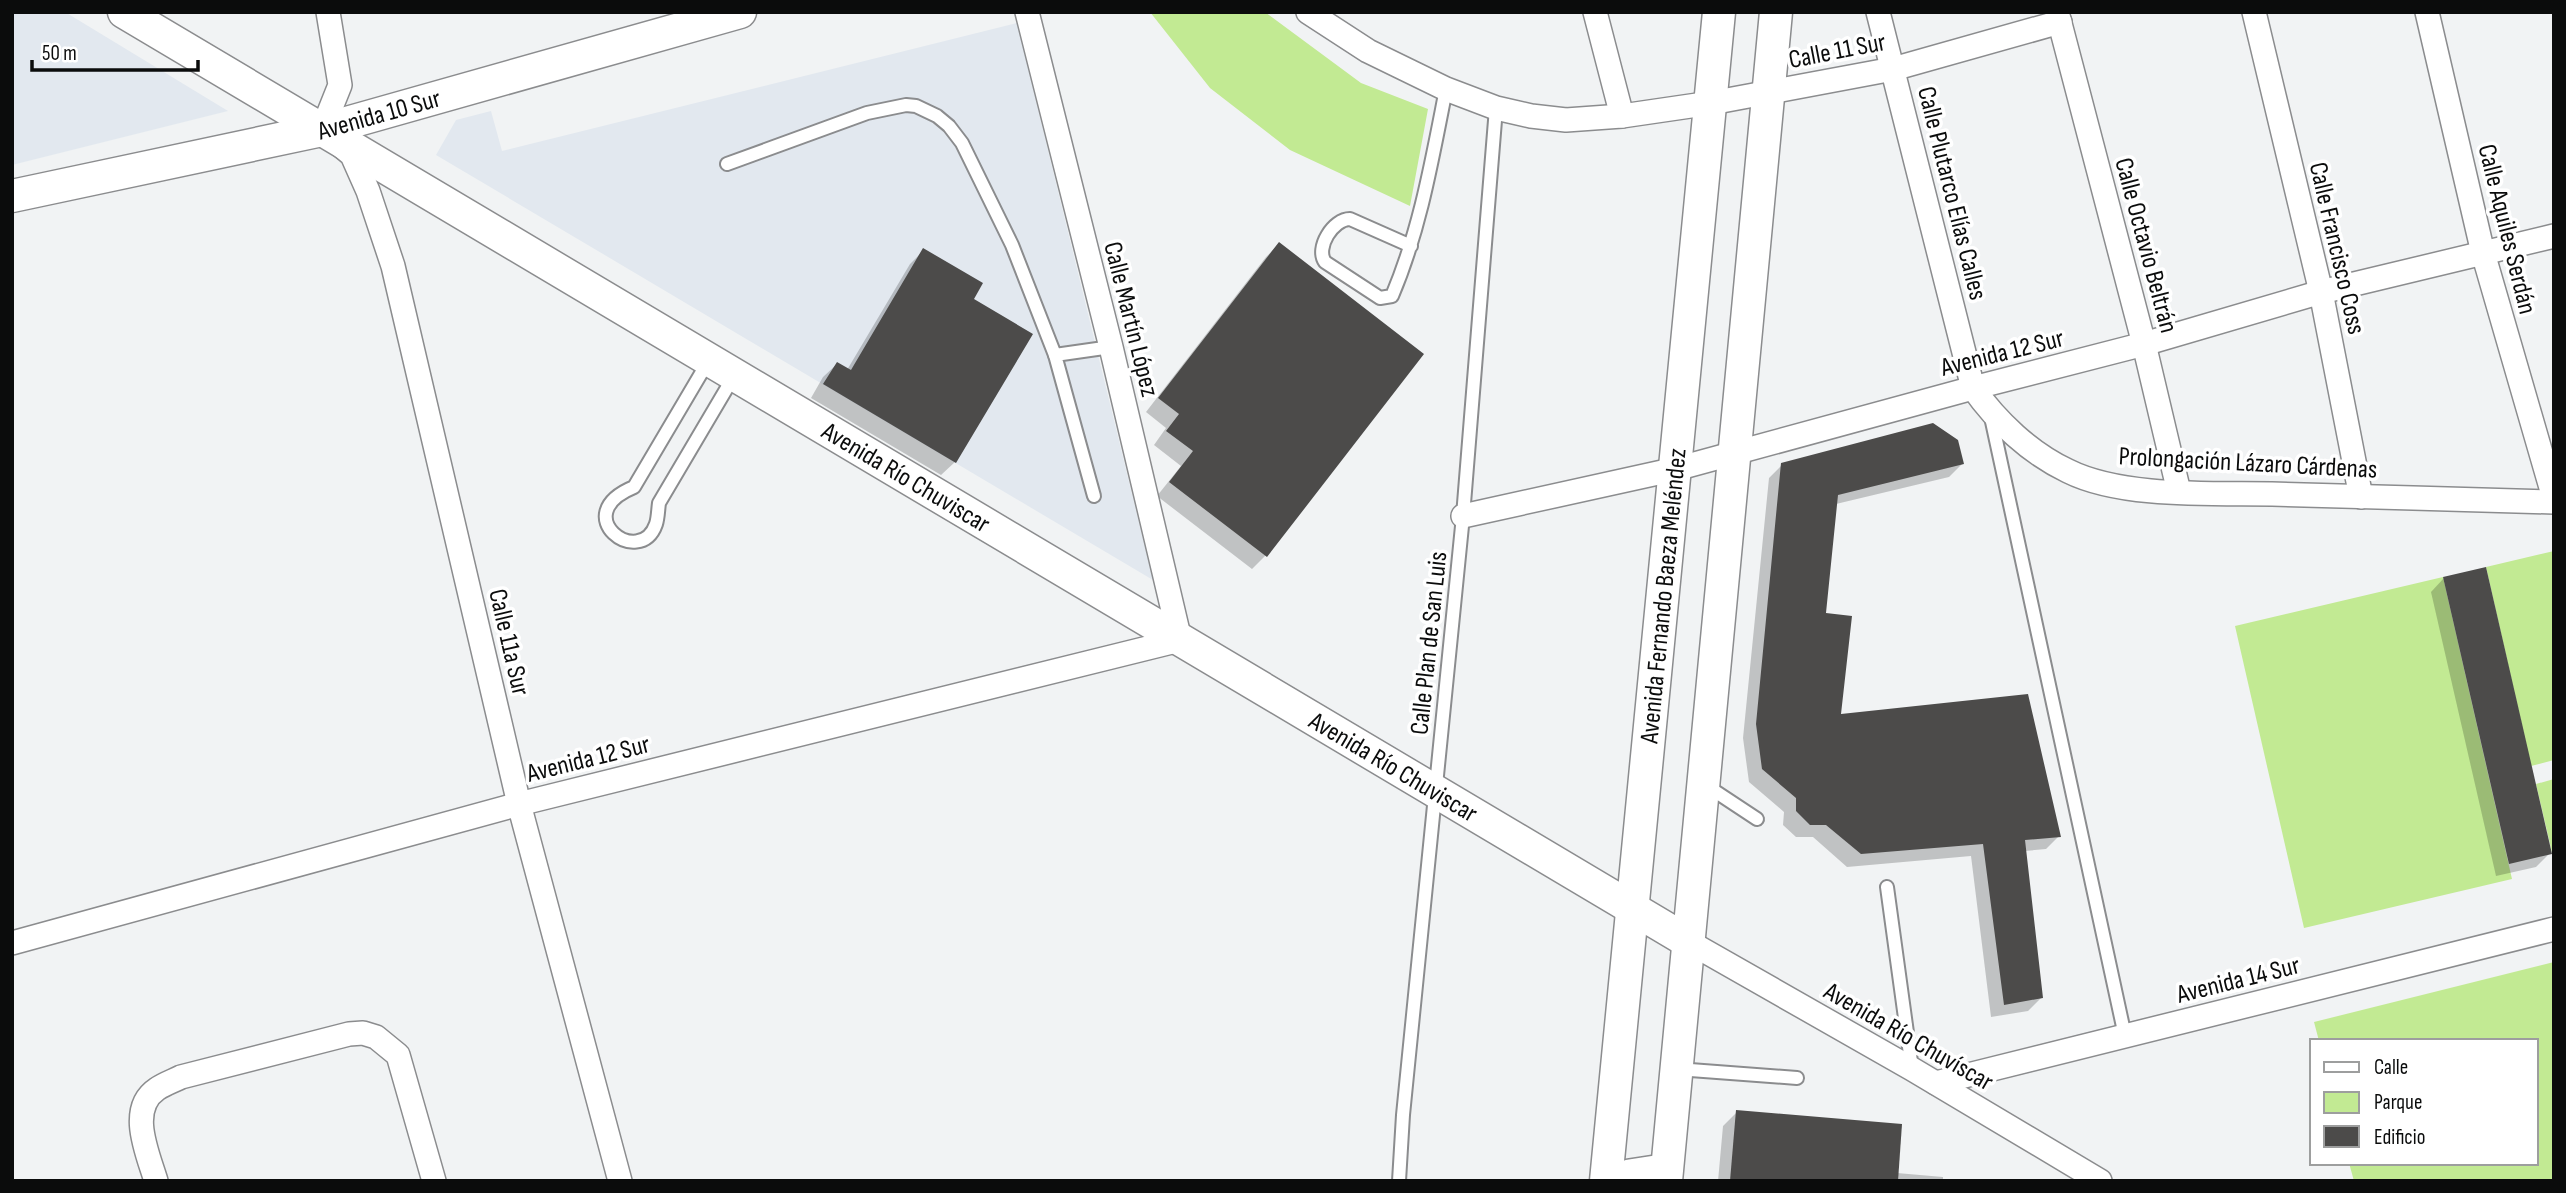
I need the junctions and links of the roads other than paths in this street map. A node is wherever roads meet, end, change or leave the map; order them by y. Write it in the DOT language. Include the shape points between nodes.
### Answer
graph roads {
  1 [pos="124,12"];
  2 [pos="328,12"];
  3 [pos="740,12"];
  4 [pos="1027,12"];
  5 [pos="1308,12"];
  6 [pos="1595,12"];
  7 [pos="1719,12"];
  8 [pos="1776,12"];
  9 [pos="1878,12"];
  10 [pos="2254,12"];
  11 [pos="2427,12"];
  12 [pos="2058,17"];
  13 [pos="1893,69"];
  14 [pos="1446,89"];
  15 [pos="1769,92"];
  16 [pos="1712,103"];
  17 [pos="1496,108"];
  18 [pos="1622,116"];
  19 [pos="322,130"];
  20 [pos="727,164"];
  21 [pos="12,196"];
  22 [pos="2554,236"];
  23 [pos="1410,246"];
  24 [pos="2483,253"];
  25 [pos="2321,292"];
  26 [pos="2144,344"];
  27 [pos="1111,347"];
  28 [pos="1055,355"];
  29 [pos="722,367"];
  30 [pos="1973,388"];
  31 [pos="1989,411"];
  32 [pos="1735,452"];
  33 [pos="1676,469"];
  34 [pos="2179,492"];
  35 [pos="1094,496"];
  36 [pos="2361,497"];
  37 [pos="2554,500"];
  38 [pos="1463,516"];
  39 [pos="1180,640"];
  40 [pos="1704,784"];
  41 [pos="1437,792"];
  42 [pos="519,804"];
  43 [pos="1757,819"];
  44 [pos="1887,887"];
  45 [pos="1632,908"];
  46 [pos="2554,929"];
  47 [pos="1689,942"];
  48 [pos="12,943"];
  49 [pos="2124,1035"];
  50 [pos="1677,1069"];
  51 [pos="1912,1069"];
  52 [pos="1797,1078"];
  53 [pos="1936,1083"];
  54 [pos="1667,1173"];
  55 [pos="156,1181"];
  56 [pos="434,1181"];
  57 [pos="620,1181"];
  58 [pos="1399,1181"];
  59 [pos="1606,1181"];
  60 [pos="2101,1181"];
  1 -- 19 [label="main road, Avenida Río Chuviscar"];
  2 -- 19 [label="street" via="340,85"];
  3 -- 19 [label="main road, Avenida 10 Sur"];
  4 -- 27 [label="street, Calle Martín López"];
  5 -- 14 [label="street" via="1368,51"];
  6 -- 18 [label="street"];
  7 -- 16 [label="main road, Avenida Fernando Baeza Meléndez"];
  8 -- 15 [label="main road"];
  9 -- 13 [label="street, Calle Plutarco Elías Calles"];
  10 -- 25 [label="street, Calle Francisco Coss"];
  11 -- 24 [label="street, Calle Aquiles Serdán"];
  12 -- 13 [label="street, Calle 11 Sur"];
  12 -- 26 [label="street, Calle Octavio Beltrán"];
  13 -- 15 [label="street, Calle 11 Sur"];
  13 -- 30 [label="street, Calle Plutarco Elías Calles"];
  14 -- 17 [label="street"];
  14 -- 23 [label="lane" via="1424,201"];
  15 -- 16 [label="street, Calle 11 Sur"];
  15 -- 32 [label="main road"];
  16 -- 18 [label="street, Calle 11 Sur"];
  16 -- 33 [label="main road, Avenida Fernando Baeza Meléndez"];
  17 -- 18 [label="street" via="1566,120"];
  17 -- 38 [label="lane, Calle Plan de San Luis"];
  19 -- 21 [label="main road, Avenida 10 Sur"];
  19 -- 29 [label="main road, Avenida Río Chuviscar"];
  19 -- 42 [label="street, Calle 11a Sur" via="352,155 393,266"];
  20 -- 28 [label="lane" via="867,113 906,105 937,116 962,143 1012,245"];
  22 -- 24 [label="street, Avenida 12 Sur"];
  23 -- 23 [label="lane" via="1388,299 1321,257 1342,219"];
  24 -- 25 [label="street, Avenida 12 Sur"];
  24 -- 37 [label="street, Calle Aquiles Serdán"];
  25 -- 26 [label="street, Avenida 12 Sur"];
  25 -- 36 [label="street, Calle Francisco Coss"];
  26 -- 30 [label="street, Avenida 12 Sur"];
  26 -- 34 [label="street, Calle Octavio Beltrán"];
  27 -- 28 [label="lane"];
  27 -- 39 [label="street, Calle Martín López"];
  28 -- 35 [label="lane"];
  29 -- 29 [label="lane" via="634,487 610,502 606,519 620,540 637,541 652,532 659,503"];
  29 -- 39 [label="main road, Avenida Río Chuviscar"];
  30 -- 31 [label="street, Prolongación Lázaro Cárdenas"];
  30 -- 32 [label="street, Avenida 12 Sur"];
  31 -- 34 [label="street, Prolongación Lázaro Cárdenas" via="2026,444 2068,472 2113,485"];
  31 -- 49 [label="lane"];
  32 -- 33 [label="street, Avenida 12 Sur"];
  32 -- 40 [label="main road"];
  33 -- 38 [label="street, Avenida 12 Sur"];
  33 -- 45 [label="main road, Avenida Fernando Baeza Meléndez"];
  34 -- 36 [label="street, Prolongación Lázaro Cárdenas"];
  36 -- 37 [label="street, Prolongación Lázaro Cárdenas"];
  38 -- 41 [label="lane, Calle Plan de San Luis"];
  39 -- 41 [label="main road, Avenida Río Chuviscar"];
  39 -- 42 [label="street, Avenida 12 Sur"];
  40 -- 43 [label="lane"];
  40 -- 47 [label="main road"];
  41 -- 45 [label="main road, Avenida Río Chuviscar"];
  41 -- 58 [label="lane, Calle Plan de San Luis"];
  42 -- 48 [label="street, Avenida 12 Sur"];
  42 -- 57 [label="street, Calle 11a Sur"];
  44 -- 51 [label="lane"];
  45 -- 47 [label="main road, Avenida Río Chuviscar"];
  45 -- 59 [label="main road, Avenida Fernando Baeza Meléndez"];
  46 -- 49 [label="street, Avenida 14 Sur"];
  47 -- 50 [label="main road"];
  47 -- 51 [label="street, Avenida Río Chuvíscar"];
  49 -- 53 [label="street, Avenida 14 Sur"];
  50 -- 52 [label="lane"];
  50 -- 54 [label="main road"];
  51 -- 53 [label="street, Avenida Río Chuvíscar"];
  53 -- 60 [label="street, Avenida Río Chuvíscar"];
  54 -- 59 [label="street" via="1629,1171"];
  55 -- 56 [label="street" via="141,1118 143,1106 156,1090 181,1077 363,1033 376,1037 397,1055"];
}
